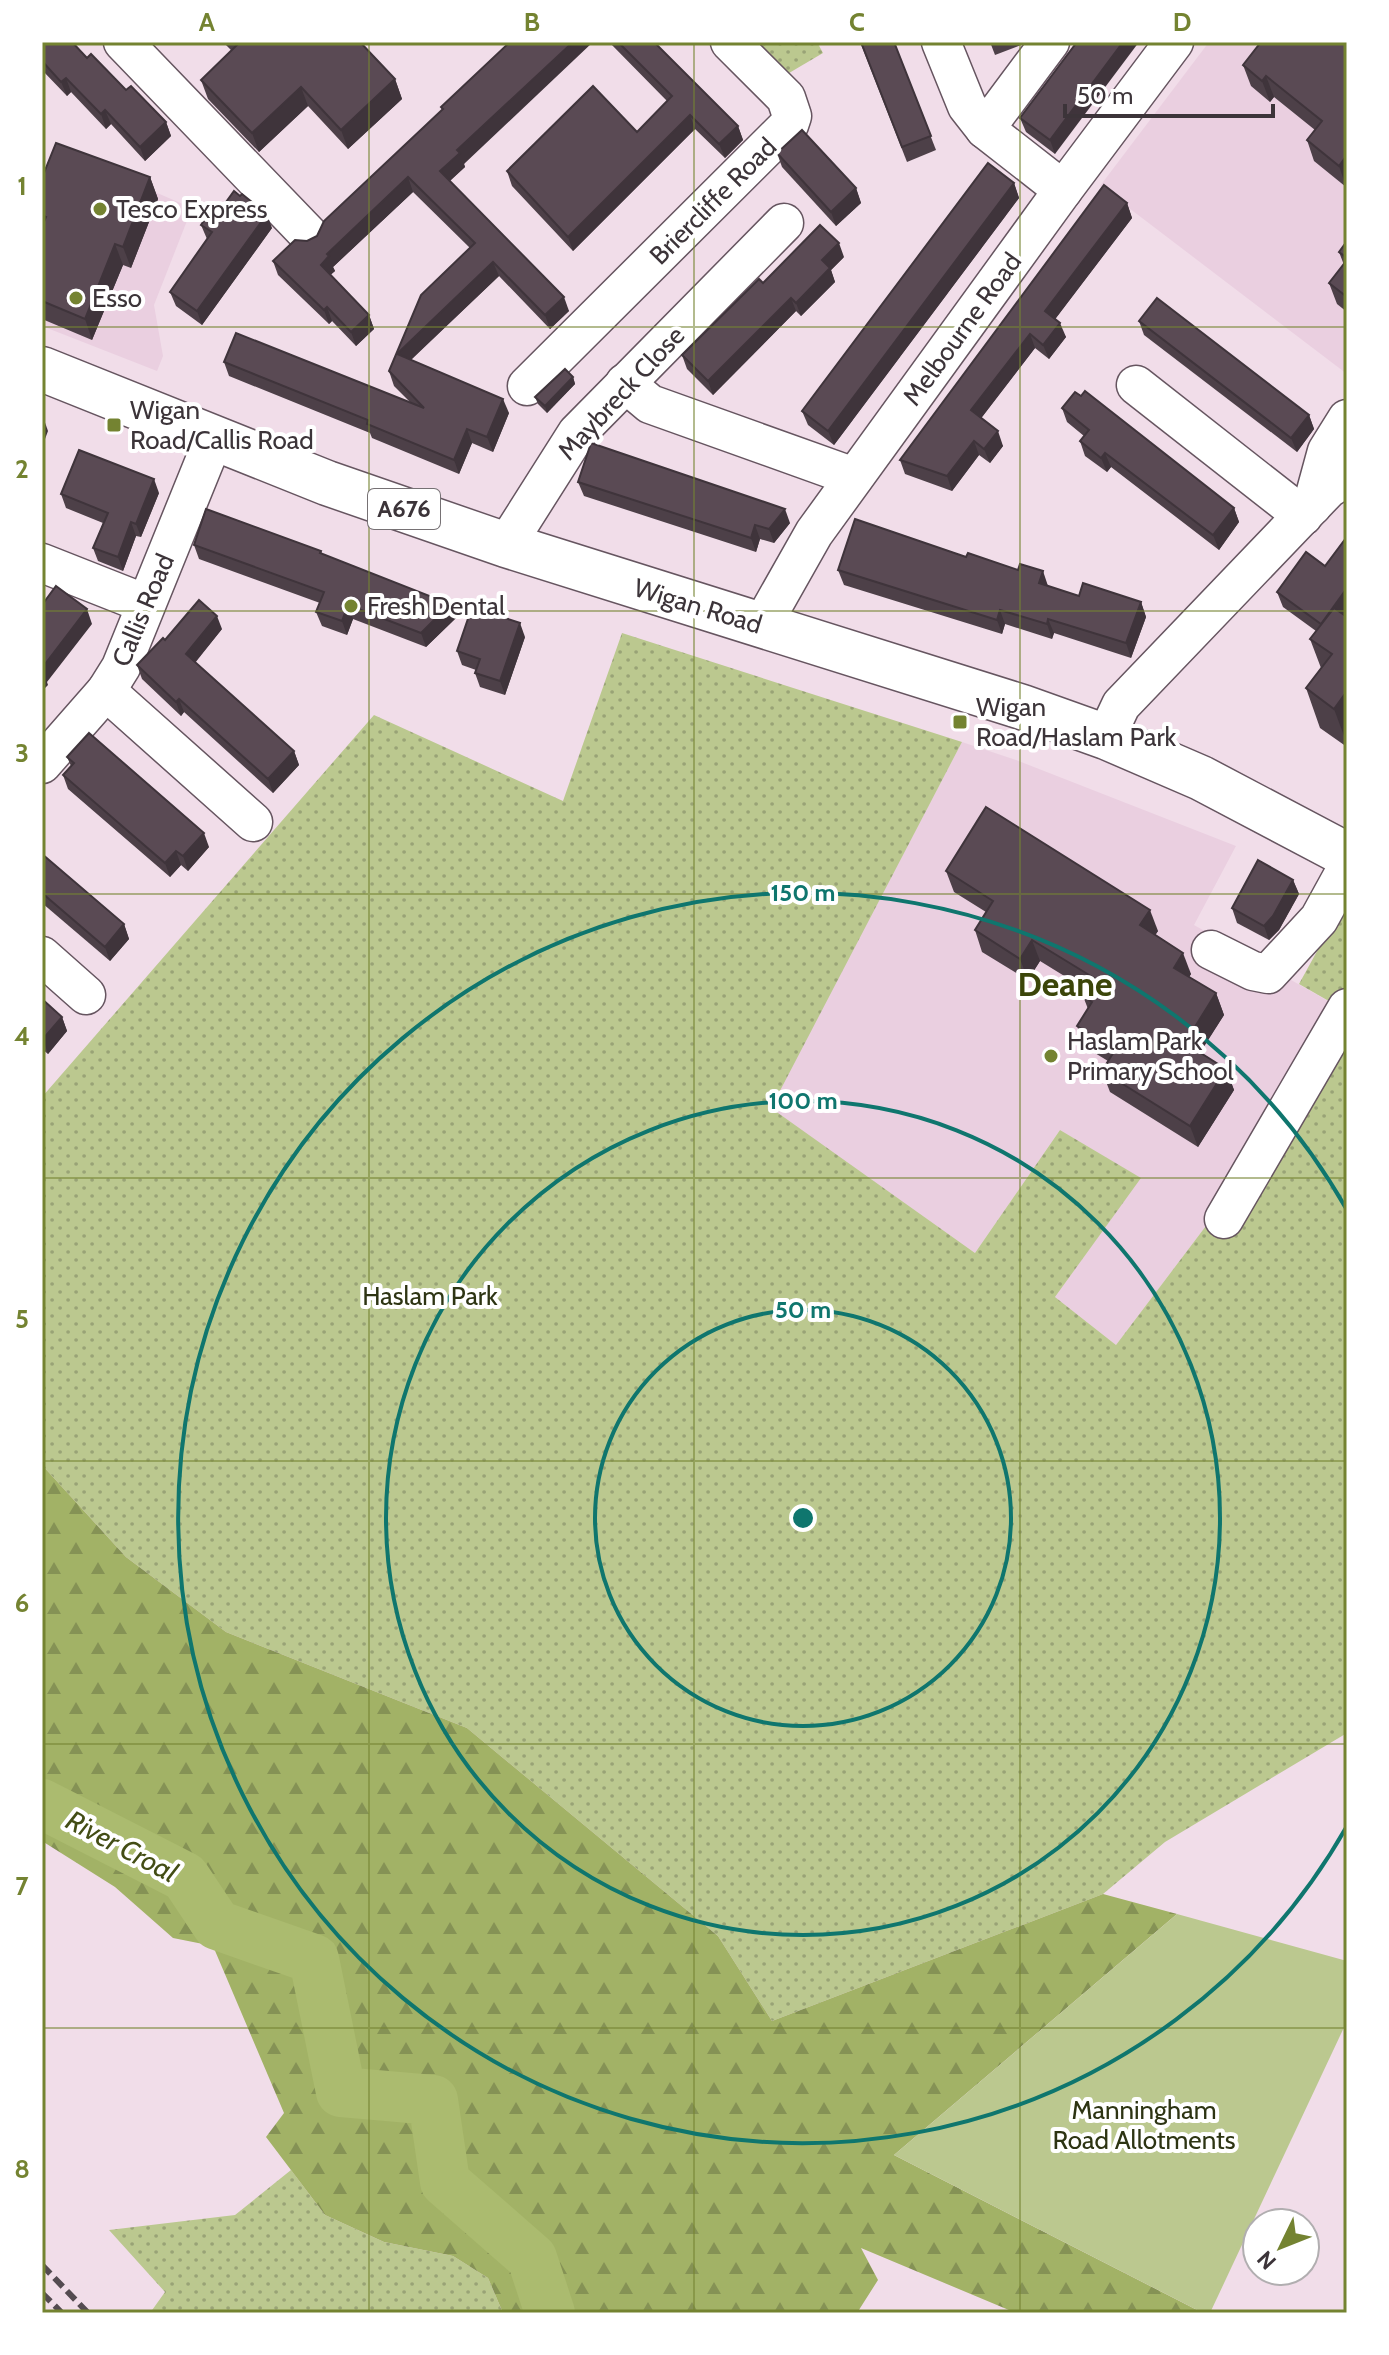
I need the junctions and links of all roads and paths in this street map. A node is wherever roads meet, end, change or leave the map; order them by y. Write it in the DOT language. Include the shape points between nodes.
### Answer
graph roads {
  1 [pos="123,42"];
  2 [pos="730,42"];
  3 [pos="941,42"];
  4 [pos="1050,42"];
  5 [pos="1174,42"];
  6 [pos="985,129"];
  7 [pos="1063,190"];
  8 [pos="784,223"];
  9 [pos="308,234"];
  10 [pos="42,369"];
  11 [pos="625,383"];
  12 [pos="1136,385"];
  13 [pos="527,386"];
  14 [pos="1347,419"];
  15 [pos="214,438"];
  16 [pos="854,477"];
  17 [pos="1347,477"];
  18 [pos="1308,511"];
  19 [pos="506,545"];
  20 [pos="42,563"];
  21 [pos="146,604"];
  22 [pos="762,625"];
  23 [pos="106,691"];
  24 [pos="1106,737"];
  25 [pos="42,764"];
  26 [pos="253,822"];
  27 [pos="1347,855"];
  28 [pos="1347,868"];
  29 [pos="1211,950"];
  30 [pos="42,956"];
  31 [pos="86,995"];
  32 [pos="1347,1008"];
  33 [pos="1224,1219"];
  1 -- 9 [label="street" via="183,86"];
  2 -- 13 [label="street, Briercliffe Road" via="786,98 789,125 604,328"];
  3 -- 6 [label="street" via="967,106"];
  4 -- 6 [label="street"];
  5 -- 7 [label="street, Melbourne Road"];
  6 -- 7 [label="street"];
  7 -- 16 [label="street, Melbourne Road"];
  8 -- 11 [label="street, Maybreck Close" via="764,264"];
  10 -- 15 [label="main road, Wigan Road / A676"];
  11 -- 16 [label="street" via="650,404"];
  11 -- 19 [label="street, Maybreck Close" via="566,445"];
  12 -- 18 [label="street"];
  14 -- 18 [label="street" via="1327,451"];
  15 -- 19 [label="main road, Wigan Road / A676"];
  15 -- 21 [label="street, Callis Road"];
  16 -- 22 [label="street, Melbourne Road" via="814,533"];
  17 -- 18 [label="street"];
  18 -- 24 [label="street" via="1121,705"];
  19 -- 22 [label="main road, Wigan Road / A676"];
  20 -- 21 [label="street"];
  21 -- 23 [label="street, Callis Road"];
  22 -- 24 [label="main road, Wigan Road / A676"];
  23 -- 25 [label="street, Callis Road"];
  23 -- 26 [label="street"];
  24 -- 27 [label="main road, Wigan Road / A676" via="1201,778"];
  28 -- 29 [label="street" via="1319,919 1268,974"];
  30 -- 31 [label="street"];
  32 -- 33 [label="street"];
}
